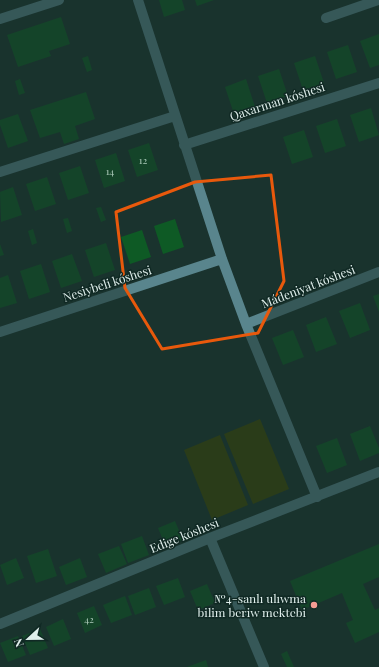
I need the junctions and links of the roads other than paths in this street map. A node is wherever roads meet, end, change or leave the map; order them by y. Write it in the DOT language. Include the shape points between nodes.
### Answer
graph roads {
  1 [pos="59,0"];
  2 [pos="138,0"];
  3 [pos="378,0"];
  4 [pos="326,18"];
  5 [pos="0,19"];
  6 [pos="379,82"];
  7 [pos="175,116"];
  8 [pos="184,144"];
  9 [pos="0,172"];
  10 [pos="222,259"];
  11 [pos="379,272"];
  12 [pos="246,324"];
  13 [pos="0,332"];
  14 [pos="379,472"];
  15 [pos="317,498"];
  16 [pos="210,538"];
  17 [pos="0,624"];
  18 [pos="262,666"];
  1 -- 5 [label="street"];
  2 -- 7 [label="street"];
  3 -- 4 [label="street"];
  6 -- 8 [label="street, Qaxarman kóshesi"];
  7 -- 8 [label="street"];
  7 -- 9 [label="street"];
  8 -- 10 [label="street"];
  10 -- 12 [label="street"];
  10 -- 13 [label="street, Nesiybeli kóshesi"];
  11 -- 12 [label="street, Mádeniyat kóshesi"];
  12 -- 15 [label="street"];
  14 -- 15 [label="street, Edige kóshesi"];
  15 -- 16 [label="street, Edige kóshesi"];
  16 -- 17 [label="street, Edige kóshesi"];
  16 -- 18 [label="street"];
}
